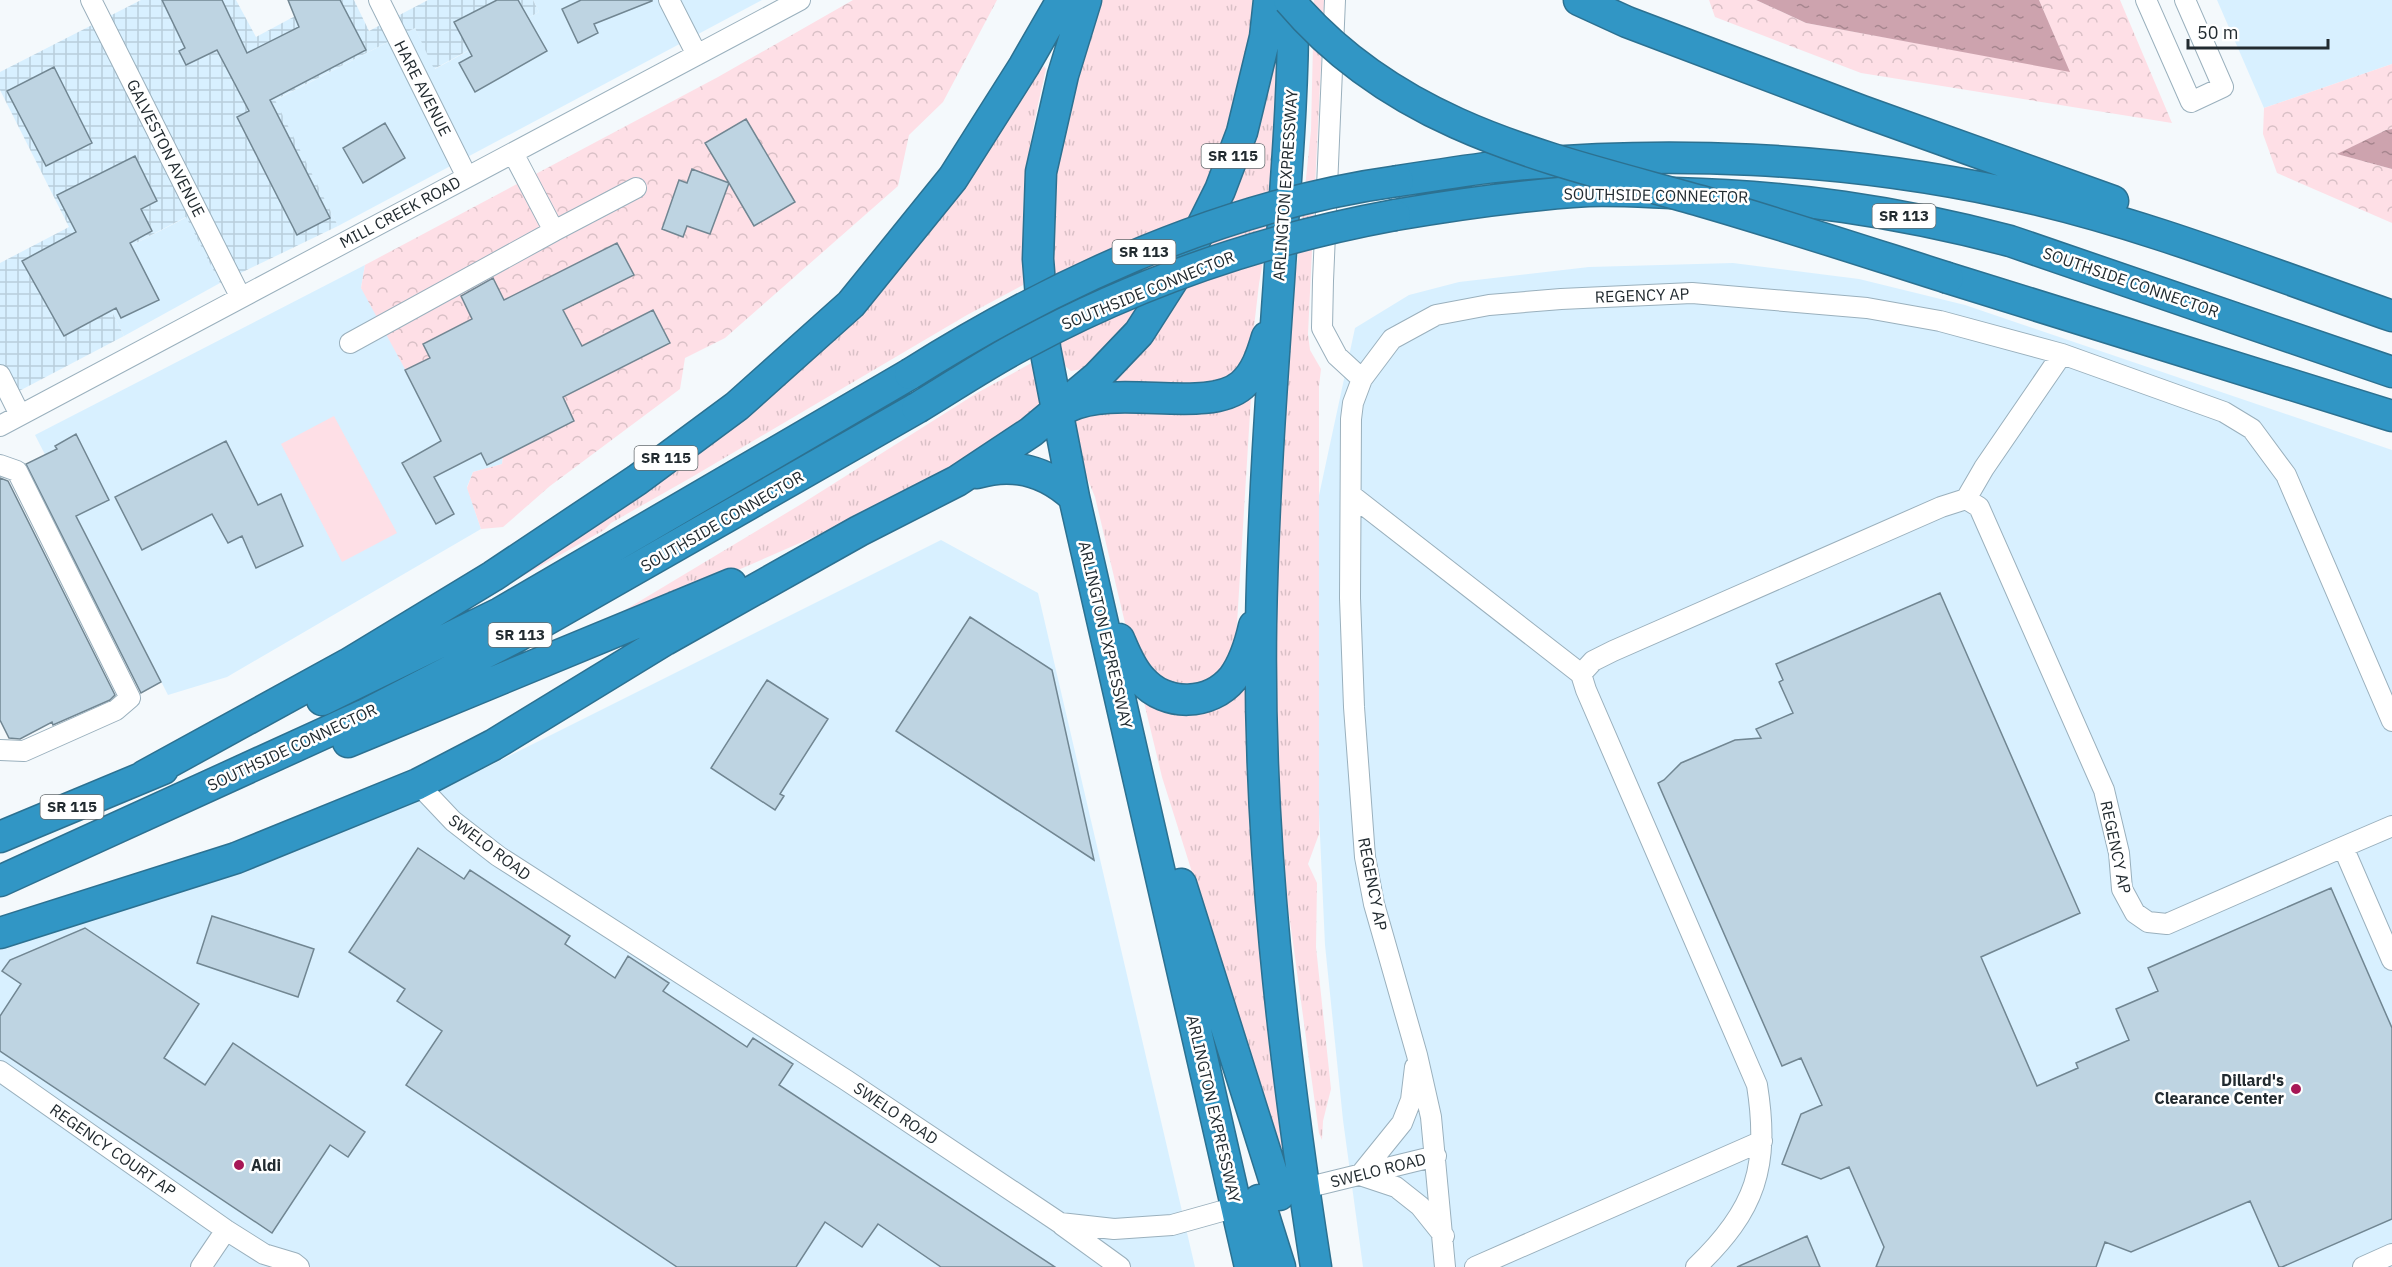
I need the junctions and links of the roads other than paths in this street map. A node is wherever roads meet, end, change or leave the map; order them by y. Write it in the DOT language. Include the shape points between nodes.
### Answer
graph roads {
  1 [pos="92,0"];
  2 [pos="379,0"];
  3 [pos="669,0"];
  4 [pos="800,0"];
  5 [pos="1062,0"];
  6 [pos="1086,0"];
  7 [pos="1269,0"];
  8 [pos="1291,0"];
  9 [pos="1335,0"];
  10 [pos="1579,0"];
  11 [pos="2146,0"];
  12 [pos="2186,0"];
  13 [pos="697,54"];
  14 [pos="513,153"];
  15 [pos="467,177"];
  16 [pos="636,188"];
  17 [pos="554,231"];
  18 [pos="1279,278"];
  19 [pos="240,296"];
  20 [pos="2392,312"];
  21 [pos="2392,316"];
  22 [pos="350,343"];
  23 [pos="2062,354"];
  24 [pos="2392,372"];
  25 [pos="0,375"];
  26 [pos="1362,379"];
  27 [pos="1056,413"];
  28 [pos="20,415"];
  29 [pos="2392,416"];
  30 [pos="0,426"];
  31 [pos="0,465"];
  32 [pos="957,481"];
  33 [pos="1351,495"];
  34 [pos="1074,497"];
  35 [pos="1966,499"];
  36 [pos="859,531"];
  37 [pos="1087,552"];
  38 [pos="1262,582"];
  39 [pos="1581,674"];
  40 [pos="1124,713"];
  41 [pos="2392,721"];
  42 [pos="0,750"];
  43 [pos="144,776"];
  44 [pos="418,784"];
  45 [pos="2392,826"];
  46 [pos="107,833"];
  47 [pos="0,837"];
  48 [pos="2343,848"];
  49 [pos="0,881"];
  50 [pos="0,933"];
  51 [pos="2392,960"];
  52 [pos="1417,1055"];
  53 [pos="0,1071"];
  54 [pos="1762,1141"];
  55 [pos="1436,1156"];
  56 [pos="1360,1175"];
  57 [pos="1270,1198"];
  58 [pos="1060,1223"];
  59 [pos="226,1230"];
  60 [pos="1444,1236"];
  61 [pos="2392,1254"];
  62 [pos="201,1267"];
  63 [pos="299,1267"];
  64 [pos="1120,1267"];
  65 [pos="1250,1267"];
  66 [pos="1280,1267"];
  67 [pos="1316,1267"];
  68 [pos="1445,1267"];
  69 [pos="1474,1267"];
  70 [pos="1696,1267"];
  71 [pos="2363,1267"];
  1 -- 19 [label="street, GALVESTON AVENUE"];
  2 -- 15 [label="street, HARE AVENUE"];
  3 -- 13 [label="street"];
  4 -- 13 [label="street, MILL CREEK ROAD"];
  5 -- 43 [label="highway, SR 115" via="953,178 851,304 737,406 637,480 493,576 338,670"];
  6 -- 27 [label="highway, ARLINGTON EXPRESSWAY" via="1051,121 1038,208 1041,314"];
  7 -- 27 [label="highway, SR 115" via="1265,37 1242,132 1220,190 1183,264 1139,333"];
  8 -- 18 [label="highway, ARLINGTON EXPRESSWAY" via="1291,107"];
  8 -- 29 [label="highway, bridge" via="1367,73 1432,114 1464,128 1547,157"];
  9 -- 26 [label="street" via="1322,328 1337,356"];
  10 -- 20 [label="highway" via="1627,22 1940,140 2290,264"];
  11 -- 12 [label="street" via="2191,102 2223,87"];
  13 -- 14 [label="street, MILL CREEK ROAD"];
  14 -- 15 [label="street, MILL CREEK ROAD"];
  14 -- 17 [label="street"];
  15 -- 19 [label="street, MILL CREEK ROAD"];
  16 -- 17 [label="street"];
  17 -- 22 [label="street"];
  18 -- 27 [label="highway" via="1260,358 1252,374 1234,391 1202,398 1104,397"];
  18 -- 38 [label="highway, ARLINGTON EXPRESSWAY"];
  19 -- 28 [label="street, MILL CREEK ROAD"];
  21 -- 43 [label="highway, SOUTHSIDE CONNECTOR / SR 113, bridge" via="2072,208 1935,179 1806,164 1667,159 1495,167 1338,192 1280,205 1187,235 1124,259 1001,319 500,613 257,732"];
  23 -- 26 [label="street, REGENCY AP" via="1940,321 1867,308 1665,293 1518,303 1436,315 1392,339"];
  23 -- 35 [label="street"];
  23 -- 41 [label="street, REGENCY AP" via="2224,412 2252,429 2286,476"];
  24 -- 46 [label="highway, SOUTHSIDE CONNECTOR / SR 113, bridge" via="2010,241 1946,224 1813,201 1591,191 1496,199 1340,225 1199,266 1081,315 1021,345 518,636 364,715"];
  25 -- 28 [label="street"];
  26 -- 33 [label="street, REGENCY AP" via="1351,419"];
  27 -- 32 [label="highway, SR 115"];
  27 -- 34 [label="highway, ARLINGTON EXPRESSWAY"];
  28 -- 30 [label="street, MILL CREEK ROAD"];
  31 -- 42 [label="street" via="17,471 130,698 116,710 24,751"];
  32 -- 34 [label="highway" via="986,470 1013,467 1050,479"];
  32 -- 36 [label="highway, SR 115"];
  33 -- 39 [label="street"];
  33 -- 52 [label="street, REGENCY AP" via="1350,622 1365,857 1386,950"];
  34 -- 37 [label="highway, ARLINGTON EXPRESSWAY"];
  35 -- 39 [label="street" via="1613,651 1593,661"];
  35 -- 48 [label="street, REGENCY AP" via="1979,507 2104,790 2119,853 2122,889 2135,913 2148,922 2167,924"];
  36 -- 44 [label="highway" via="664,640 493,745"];
  36 -- 46 [label="highway, SR 115" via="410,718"];
  37 -- 38 [label="highway" via="1135,672 1155,691 1177,699 1214,693 1237,672 1252,633"];
  37 -- 40 [label="highway, ARLINGTON EXPRESSWAY"];
  38 -- 57 [label="highway, ARLINGTON EXPRESSWAY" via="1262,735 1270,910 1281,1018"];
  39 -- 54 [label="street" via="1757,1085"];
  40 -- 57 [label="highway"];
  40 -- 57 [label="highway, ARLINGTON EXPRESSWAY"];
  43 -- 47 [label="highway, SR 115"];
  44 -- 50 [label="highway" via="236,858"];
  44 -- 58 [label="street, SWELO ROAD" via="453,820 498,856"];
  45 -- 48 [label="street, REGENCY AP"];
  46 -- 49 [label="highway, SR 115"];
  48 -- 51 [label="street"];
  52 -- 55 [label="street, REGENCY AP"];
  52 -- 56 [label="street" via="1411,1100 1402,1123"];
  53 -- 59 [label="street, REGENCY COURT AP"];
  54 -- 69 [label="street"];
  54 -- 70 [label="street" via="1761,1159 1748,1201 1734,1226"];
  55 -- 56 [label="street, SWELO ROAD"];
  55 -- 60 [label="street, REGENCY AP"];
  56 -- 57 [label="street, SWELO ROAD"];
  56 -- 60 [label="street" via="1395,1187 1420,1206"];
  57 -- 58 [label="street, SWELO ROAD" via="1172,1225 1114,1229"];
  57 -- 65 [label="highway, ARLINGTON EXPRESSWAY"];
  57 -- 66 [label="highway"];
  57 -- 67 [label="highway, ARLINGTON EXPRESSWAY"];
  58 -- 64 [label="street"];
  59 -- 62 [label="street"];
  59 -- 63 [label="street, REGENCY COURT AP" via="264,1254"];
  60 -- 68 [label="street, REGENCY AP"];
  61 -- 71 [label="street"];
}
